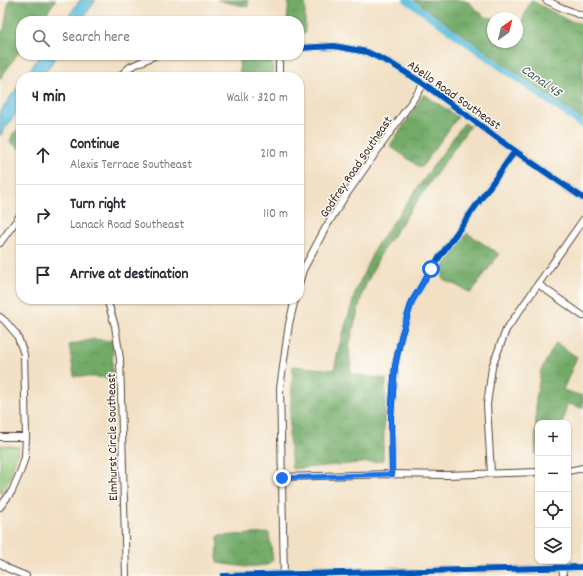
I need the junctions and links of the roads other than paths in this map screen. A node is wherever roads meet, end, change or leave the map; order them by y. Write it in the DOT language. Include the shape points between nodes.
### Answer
graph roads {
  1 [pos="546,0"];
  2 [pos="583,16"];
  3 [pos="304,48"];
  4 [pos="145,60"];
  5 [pos="279,60"];
  6 [pos="124,72"];
  7 [pos="279,72"];
  8 [pos="424,84"];
  9 [pos="515,151"];
  10 [pos="583,198"];
  11 [pos="583,220"];
  12 [pos="16,221"];
  13 [pos="0,243"];
  14 [pos="304,264"];
  15 [pos="538,284"];
  16 [pos="108,304"];
  17 [pos="294,304"];
  18 [pos="583,316"];
  19 [pos="0,317"];
  20 [pos="26,436"];
  21 [pos="0,437"];
  22 [pos="583,468"];
  23 [pos="571,470"];
  24 [pos="535,472"];
  25 [pos="491,473"];
  26 [pos="392,474"];
  27 [pos="282,478"];
  28 [pos="0,507"];
  29 [pos="0,563"];
  30 [pos="562,564"];
  31 [pos="563,568"];
  32 [pos="583,568"];
  33 [pos="284,575"];
  34 [pos="26,576"];
  35 [pos="126,576"];
  36 [pos="223,576"];
  37 [pos="563,576"];
  1 -- 2 [label="street"];
  3 -- 8 [label="street, Abello Road Southeast" via="334,46 367,52"];
  4 -- 6 [label="street"];
  5 -- 7 [label="street"];
  8 -- 9 [label="street, Abello Road Southeast"];
  8 -- 14 [label="street, Godfrey Road Southeast" via="344,198"];
  9 -- 10 [label="street, Abello Road Southeast"];
  9 -- 26 [label="street" via="431,269 412,302 395,366 391,417"];
  11 -- 15 [label="street"];
  12 -- 13 [label="street"];
  15 -- 18 [label="street"];
  15 -- 25 [label="street" via="506,330 492,367 487,405"];
  16 -- 35 [label="street, Elmhurst Circle Southeast" via="120,359"];
  17 -- 27 [label="street" via="280,388"];
  19 -- 20 [label="street" via="17,335 24,354"];
  20 -- 21 [label="street"];
  20 -- 28 [label="street" via="26,457 12,491"];
  22 -- 23 [label="street"];
  24 -- 25 [label="street"];
  25 -- 26 [label="street"];
  26 -- 27 [label="street"];
  27 -- 33 [label="street"];
  29 -- 34 [label="street"];
  30 -- 31 [label="street"];
  31 -- 32 [label="street"];
  31 -- 33 [label="street"];
  31 -- 37 [label="street"];
  33 -- 36 [label="street"];
}
